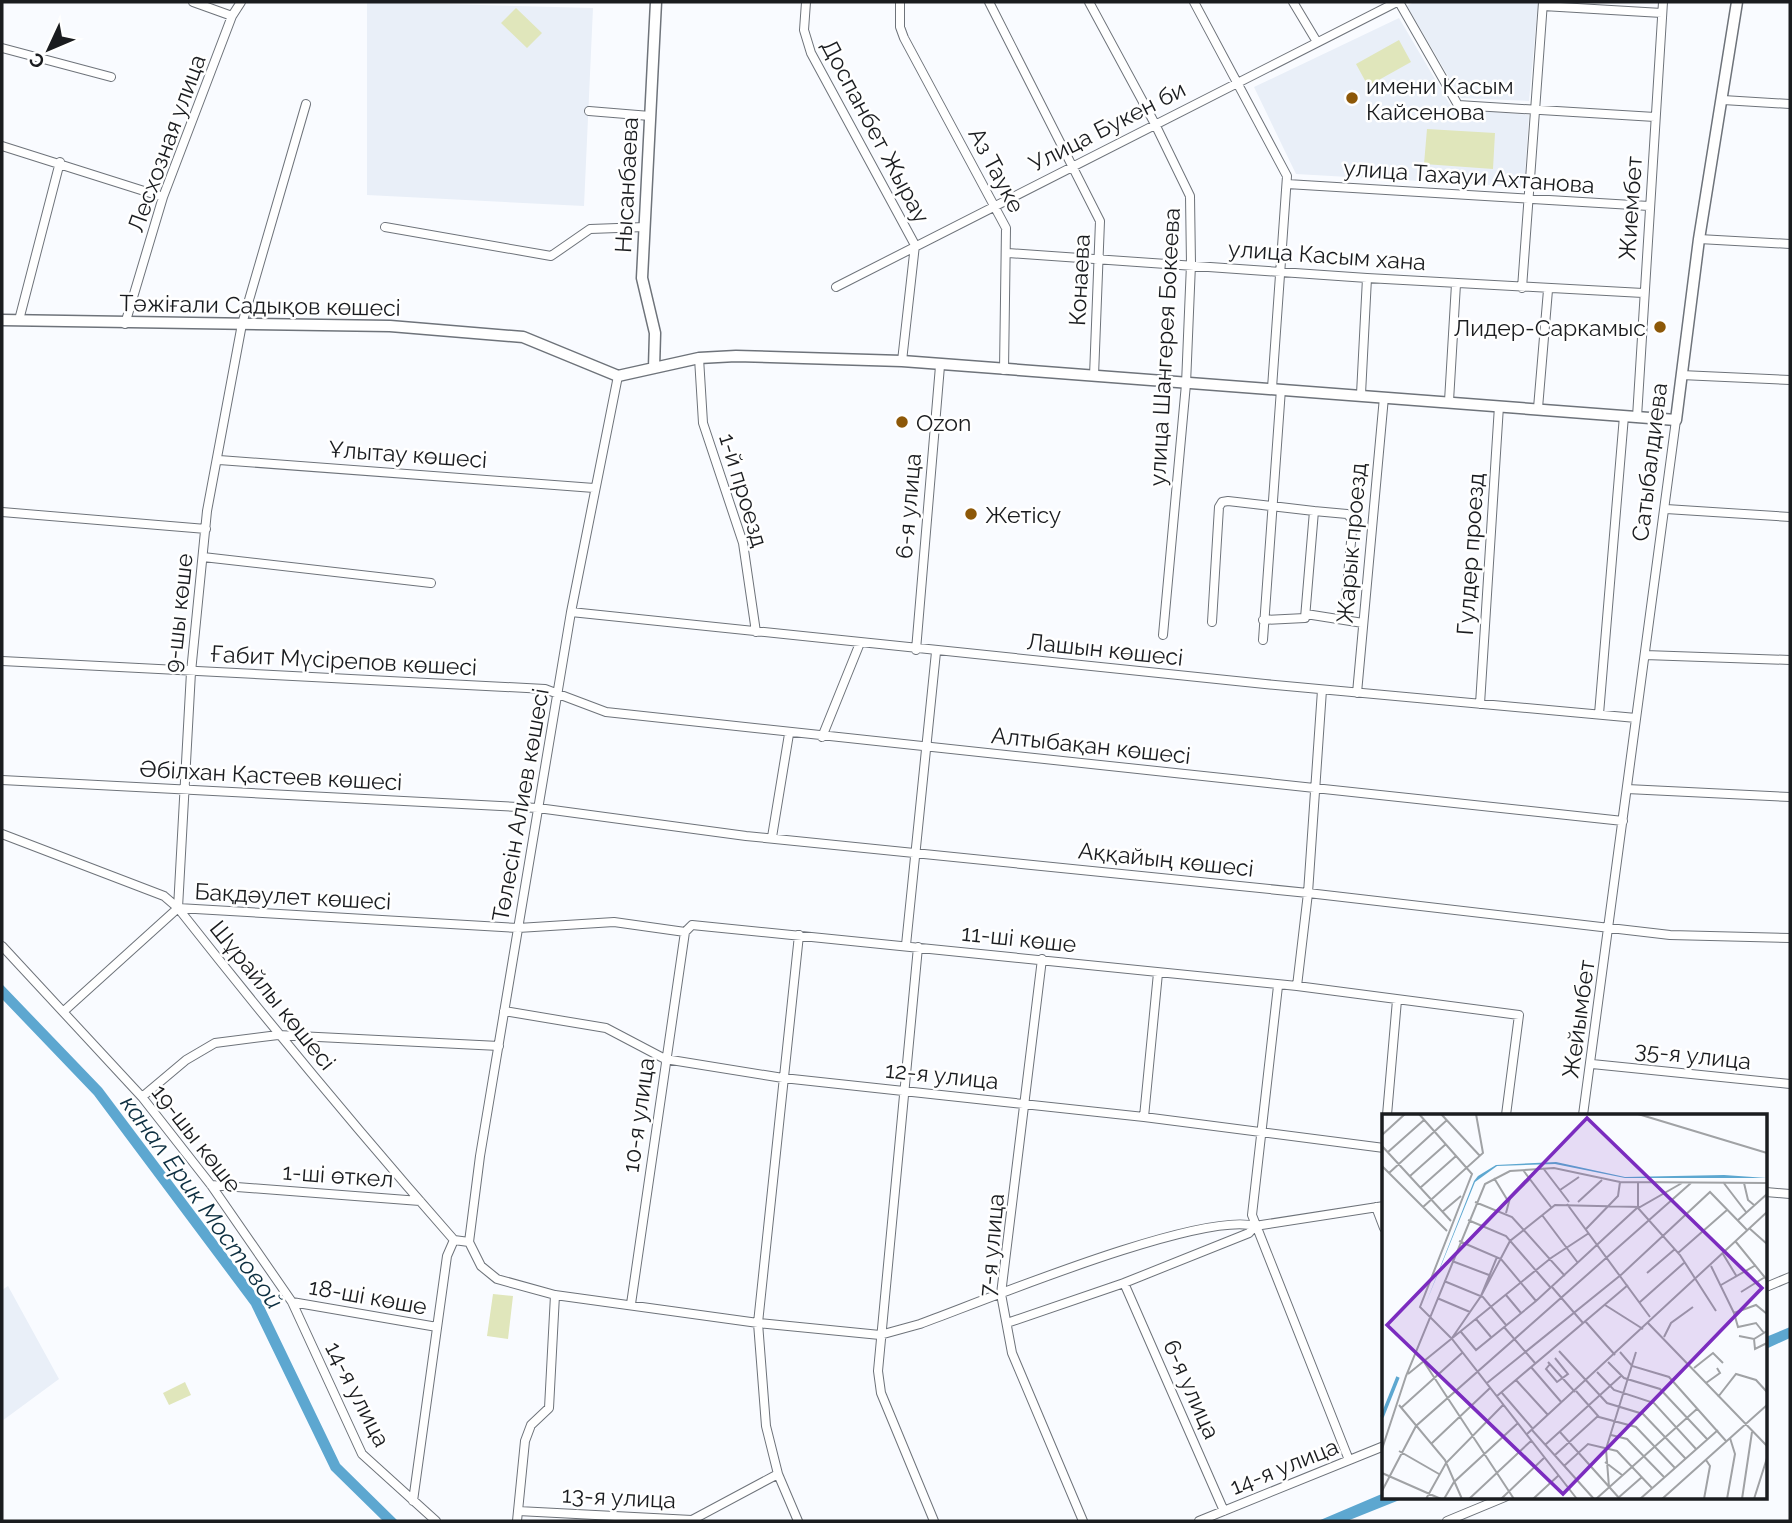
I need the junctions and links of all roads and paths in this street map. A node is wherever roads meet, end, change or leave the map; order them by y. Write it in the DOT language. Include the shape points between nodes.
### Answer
graph roads {
  1 [pos="193,2"];
  2 [pos="241,2"];
  3 [pos="656,2"];
  4 [pos="806,2"];
  5 [pos="900,2"];
  6 [pos="989,2"];
  7 [pos="1089,2"];
  8 [pos="1194,2"];
  9 [pos="1293,2"];
  10 [pos="1398,2"];
  11 [pos="1663,2"];
  12 [pos="1737,2"];
  13 [pos="1543,4"];
  14 [pos="1662,13"];
  15 [pos="232,16"];
  16 [pos="1317,42"];
  17 [pos="2,48"];
  18 [pos="111,77"];
  19 [pos="1238,82"];
  20 [pos="1723,100"];
  21 [pos="306,104"];
  22 [pos="1790,104"];
  23 [pos="589,111"];
  24 [pos="1535,111"];
  25 [pos="650,116"];
  26 [pos="1655,117"];
  27 [pos="1156,124"];
  28 [pos="2,146"];
  29 [pos="60,162"];
  30 [pos="1070,166"];
  31 [pos="1287,184"];
  32 [pos="163,197"];
  33 [pos="1529,201"];
  34 [pos="995,205"];
  35 [pos="1649,206"];
  36 [pos="385,227"];
  37 [pos="645,228"];
  38 [pos="1699,239"];
  39 [pos="1790,244"];
  40 [pos="915,245"];
  41 [pos="1008,253"];
  42 [pos="1098,260"];
  43 [pos="1191,264"];
  44 [pos="1280,272"];
  45 [pos="1367,278"];
  46 [pos="1456,284"];
  47 [pos="836,287"];
  48 [pos="1522,288"];
  49 [pos="1548,290"];
  50 [pos="1643,293"];
  51 [pos="2,320"];
  52 [pos="19,320"];
  53 [pos="125,324"];
  54 [pos="242,324"];
  55 [pos="699,358"];
  56 [pos="902,361"];
  57 [pos="940,366"];
  58 [pos="654,369"];
  59 [pos="1004,370"];
  60 [pos="1681,375"];
  61 [pos="618,376"];
  62 [pos="1094,376"];
  63 [pos="1790,380"];
  64 [pos="1186,384"];
  65 [pos="1276,388"];
  66 [pos="1361,394"];
  67 [pos="1384,397"];
  68 [pos="1449,401"];
  69 [pos="1499,406"];
  70 [pos="1538,408"];
  71 [pos="1624,416"];
  72 [pos="1637,417"];
  73 [pos="1676,420"];
  74 [pos="219,460"];
  75 [pos="594,488"];
  76 [pos="1272,506"];
  77 [pos="1666,509"];
  78 [pos="1314,511"];
  79 [pos="2,512"];
  80 [pos="1790,516"];
  81 [pos="206,528"];
  82 [pos="203,557"];
  83 [pos="431,583"];
  84 [pos="1345,609"];
  85 [pos="571,612"];
  86 [pos="1306,614"];
  87 [pos="1264,620"];
  88 [pos="1212,622"];
  89 [pos="1363,622"];
  90 [pos="756,632"];
  91 [pos="1163,635"];
  92 [pos="1263,640"];
  93 [pos="860,643"];
  94 [pos="916,650"];
  95 [pos="936,652"];
  96 [pos="1645,655"];
  97 [pos="1790,660"];
  98 [pos="2,661"];
  99 [pos="191,672"];
  100 [pos="1322,690"];
  101 [pos="1357,693"];
  102 [pos="558,695"];
  103 [pos="1480,704"];
  104 [pos="1599,714"];
  105 [pos="1636,718"];
  106 [pos="789,734"];
  107 [pos="822,737"];
  108 [pos="928,747"];
  109 [pos="2,780"];
  110 [pos="1315,788"];
  111 [pos="1628,789"];
  112 [pos="183,790"];
  113 [pos="1790,797"];
  114 [pos="538,808"];
  115 [pos="1623,821"];
  116 [pos="2,834"];
  117 [pos="772,838"];
  118 [pos="916,852"];
  119 [pos="1308,893"];
  120 [pos="178,908"];
  121 [pos="518,928"];
  122 [pos="1610,929"];
  123 [pos="685,932"];
  124 [pos="799,935"];
  125 [pos="1790,938"];
  126 [pos="906,945"];
  127 [pos="2,946"];
  128 [pos="918,947"];
  129 [pos="1042,958"];
  130 [pos="1158,973"];
  131 [pos="1278,986"];
  132 [pos="1297,986"];
  133 [pos="1397,1000"];
  134 [pos="64,1011"];
  135 [pos="504,1011"];
  136 [pos="278,1035"];
  137 [pos="499,1046"];
  138 [pos="665,1059"];
  139 [pos="1592,1064"];
  140 [pos="783,1078"];
  141 [pos="1790,1084"];
  142 [pos="903,1090"];
  143 [pos="142,1097"];
  144 [pos="1025,1104"];
  145 [pos="1387,1114"];
  146 [pos="1506,1114"];
  147 [pos="1583,1114"];
  148 [pos="1144,1117"];
  149 [pos="1260,1134"];
  150 [pos="1382,1148"];
  151 [pos="211,1185"];
  152 [pos="1768,1192"];
  153 [pos="1790,1194"];
  154 [pos="420,1201"];
  155 [pos="1380,1207"];
  156 [pos="1255,1226"];
  157 [pos="454,1240"];
  158 [pos="469,1242"];
  159 [pos="1790,1277"];
  160 [pos="1124,1283"];
  161 [pos="1768,1286"];
  162 [pos="1001,1294"];
  163 [pos="555,1295"];
  164 [pos="292,1302"];
  165 [pos="631,1304"];
  166 [pos="758,1322"];
  167 [pos="1007,1323"];
  168 [pos="437,1327"];
  169 [pos="880,1335"];
  170 [pos="1382,1447"];
  171 [pos="1349,1460"];
  172 [pos="778,1474"];
  173 [pos="1504,1498"];
  174 [pos="413,1501"];
  175 [pos="715,1509"];
  176 [pos="518,1511"];
  177 [pos="1224,1511"];
  178 [pos="436,1521"];
  179 [pos="517,1521"];
  180 [pos="711,1521"];
  181 [pos="798,1521"];
  182 [pos="934,1521"];
  183 [pos="1083,1521"];
  184 [pos="1199,1521"];
  185 [pos="1447,1521"];
  1 -- 15 [label="street"];
  2 -- 15 [label="street, Лесхозная улица"];
  3 -- 25 [label="street, Нысанбаева"];
  4 -- 40 [label="street, Доспанбет Жырау" via="804,30 810,53"];
  5 -- 34 [label="street, Аз Тауке" via="904,38"];
  6 -- 30 [label="street, Конаева"];
  7 -- 27 [label="street, улица Шангерея Бокеева"];
  8 -- 19 [label="street"];
  9 -- 16 [label="street"];
  10 -- 16 [label="street, Улица Букен би"];
  10 -- 24 [label="street" via="1458,105"];
  11 -- 14 [label="street, Жиембет"];
  12 -- 20 [label="street, Сатыбалдиева"];
  13 -- 14 [label="street"];
  13 -- 24 [label="street"];
  14 -- 26 [label="street, Жиембет"];
  15 -- 32 [label="street, Лесхозная улица"];
  16 -- 19 [label="street, Улица Букен би"];
  17 -- 18 [label="street"];
  19 -- 27 [label="street, Улица Букен би"];
  19 -- 31 [label="street" via="1286,172"];
  20 -- 22 [label="street"];
  20 -- 38 [label="street, Сатыбалдиева"];
  21 -- 54 [label="street, 9-шы көше"];
  23 -- 25 [label="street"];
  24 -- 26 [label="street"];
  24 -- 33 [label="street"];
  25 -- 37 [label="street, Нысанбаева"];
  26 -- 35 [label="street, Жиембет"];
  27 -- 30 [label="street, Улица Букен би"];
  27 -- 43 [label="street, улица Шангерея Бокеева" via="1189,191"];
  28 -- 29 [label="street"];
  29 -- 32 [label="street"];
  29 -- 52 [label="street"];
  30 -- 34 [label="street, Улица Букен би"];
  30 -- 42 [label="street, Конаева" via="1100,221"];
  31 -- 33 [label="street, улица Тахауи Ахтанова"];
  31 -- 44 [label="street"];
  32 -- 53 [label="street, Лесхозная улица"];
  33 -- 35 [label="street, улица Тахауи Ахтанова"];
  33 -- 48 [label="street"];
  34 -- 40 [label="street, Улица Букен би"];
  34 -- 41 [label="street, Аз Тауке" via="1006,228"];
  35 -- 50 [label="street, Жиембет"];
  36 -- 37 [label="street" via="551,256 590,229"];
  37 -- 58 [label="street, Нысанбаева" via="642,278 655,332"];
  38 -- 39 [label="street"];
  38 -- 60 [label="street, Сатыбалдиева"];
  40 -- 47 [label="street, Улица Букен би"];
  40 -- 56 [label="street, Доспанбет Жырау"];
  41 -- 42 [label="street, улица Касым хана"];
  41 -- 59 [label="street, Аз Тауке"];
  42 -- 43 [label="street, улица Касым хана"];
  42 -- 62 [label="street, Конаева"];
  43 -- 44 [label="street, улица Касым хана"];
  43 -- 64 [label="street, улица Шангерея Бокеева"];
  44 -- 45 [label="street, улица Касым хана"];
  44 -- 65 [label="street"];
  45 -- 46 [label="street, улица Касым хана"];
  45 -- 66 [label="street"];
  46 -- 48 [label="street, улица Касым хана"];
  46 -- 68 [label="street"];
  48 -- 49 [label="street, улица Касым хана"];
  49 -- 50 [label="street, улица Касым хана"];
  49 -- 70 [label="street"];
  50 -- 72 [label="street, Жиембет"];
  51 -- 52 [label="street, Тәжіғали Садықов көшесі"];
  52 -- 53 [label="street, Тәжіғали Садықов көшесі"];
  53 -- 54 [label="street, Тәжіғали Садықов көшесі"];
  54 -- 61 [label="street, Тәжіғали Садықов көшесі" via="390,326 517,337"];
  54 -- 74 [label="street, 9-шы көше"];
  55 -- 56 [label="street"];
  55 -- 58 [label="street"];
  55 -- 90 [label="street, 1-й проезд" via="703,423 743,543"];
  56 -- 57 [label="street"];
  57 -- 59 [label="street"];
  57 -- 94 [label="street, 6-я улица"];
  58 -- 61 [label="street"];
  59 -- 62 [label="street"];
  60 -- 63 [label="street"];
  60 -- 73 [label="street, Сатыбалдиева"];
  61 -- 75 [label="street, Төлесін Алиев көшесі"];
  62 -- 64 [label="street"];
  64 -- 65 [label="street"];
  64 -- 91 [label="street, улица Шангерея Бокеева"];
  65 -- 66 [label="street"];
  65 -- 76 [label="street"];
  66 -- 67 [label="street"];
  67 -- 68 [label="street"];
  67 -- 89 [label="street, Жарык проезд"];
  68 -- 69 [label="street"];
  69 -- 70 [label="street"];
  69 -- 103 [label="street, Гулдер проезд"];
  70 -- 71 [label="street"];
  71 -- 72 [label="street"];
  71 -- 104 [label="street"];
  72 -- 73 [label="street"];
  73 -- 77 [label="street, Сатыбалдиева"];
  74 -- 75 [label="street, Ұлытау көшесi"];
  74 -- 81 [label="street, 9-шы көше"];
  75 -- 85 [label="street, Төлесін Алиев көшесі"];
  76 -- 78 [label="street"];
  76 -- 87 [label="street"];
  76 -- 88 [label="street" via="1228,501 1219,507"];
  77 -- 80 [label="street"];
  77 -- 96 [label="street, Сатыбалдиева"];
  78 -- 84 [label="street" via="1347,514 1353,520"];
  78 -- 86 [label="street"];
  79 -- 81 [label="street"];
  81 -- 82 [label="street, 9-шы көше"];
  82 -- 83 [label="street"];
  82 -- 99 [label="street, 9-шы көше"];
  85 -- 90 [label="street, Лашын көшесі"];
  85 -- 102 [label="street, Төлесін Алиев көшесі"];
  86 -- 87 [label="street" via="1301,621"];
  86 -- 89 [label="street"];
  87 -- 92 [label="street"];
  89 -- 101 [label="street, Жарык проезд"];
  90 -- 93 [label="street, Лашын көшесі"];
  93 -- 94 [label="street, Лашын көшесі"];
  93 -- 107 [label="street"];
  94 -- 95 [label="street, Лашын көшесі"];
  95 -- 100 [label="street, Лашын көшесі"];
  95 -- 108 [label="street"];
  96 -- 97 [label="street"];
  96 -- 105 [label="street, Сатыбалдиева"];
  98 -- 99 [label="street, Ғабит Мүсірепов көшесi"];
  99 -- 102 [label="street, Ғабит Мүсірепов көшесi" via="545,688"];
  99 -- 112 [label="street, 9-шы көше"];
  100 -- 101 [label="street, Лашын көшесі"];
  100 -- 110 [label="street"];
  101 -- 103 [label="street, Лашын көшесі"];
  102 -- 106 [label="street, Алтыбақан көшесі" via="606,712"];
  102 -- 114 [label="street, Төлесін Алиев көшесі"];
  103 -- 104 [label="street, Лашын көшесі"];
  104 -- 105 [label="street, Лашын көшесі"];
  105 -- 111 [label="street, Сатыбалдиева"];
  106 -- 107 [label="street, Алтыбақан көшесі"];
  106 -- 117 [label="street"];
  107 -- 108 [label="street, Алтыбақан көшесі"];
  108 -- 110 [label="street, Алтыбақан көшесі"];
  108 -- 118 [label="street"];
  109 -- 112 [label="street, Әбілхан Қастеев көшесi"];
  110 -- 115 [label="street, Алтыбақан көшесі"];
  110 -- 119 [label="street"];
  111 -- 113 [label="street"];
  111 -- 115 [label="street, Сатыбалдиева"];
  112 -- 114 [label="street, Әбілхан Қастеев көшесi"];
  112 -- 120 [label="street, 9-шы көше"];
  114 -- 117 [label="street, Аққайың көшесі"];
  114 -- 121 [label="street, Төлесін Алиев көшесі"];
  115 -- 122 [label="street, Сатыбалдиева"];
  116 -- 120 [label="street, Шұрайлы көшесі" via="164,896"];
  117 -- 118 [label="street, Аққайың көшесі"];
  118 -- 119 [label="street, Аққайың көшесі"];
  118 -- 126 [label="street"];
  119 -- 122 [label="street, Аққайың көшесі"];
  119 -- 132 [label="street"];
  120 -- 121 [label="street, Бақдәулет көшесi"];
  120 -- 134 [label="street, Бақдәулет көшесi"];
  120 -- 136 [label="street, Шұрайлы көшесі"];
  121 -- 123 [label="street, 11-ші көше" via="614,922"];
  121 -- 135 [label="street, Төлесін Алиев көшесі"];
  122 -- 125 [label="street, Аққайың көшесі"];
  122 -- 139 [label="street, Жейымбет"];
  123 -- 124 [label="street, 11-ші көше" via="692,925"];
  123 -- 138 [label="street, 10-я улица"];
  124 -- 126 [label="street, 11-ші көше"];
  124 -- 140 [label="street"];
  126 -- 128 [label="street, 11-ші көше"];
  127 -- 134 [label="street, 19-шы көше"];
  128 -- 129 [label="street, 11-ші көше"];
  128 -- 142 [label="street"];
  129 -- 130 [label="street, 11-ші көше"];
  129 -- 144 [label="street, 7-я улица"];
  130 -- 131 [label="street, 11-ші көше"];
  130 -- 148 [label="street"];
  131 -- 132 [label="street, 11-ші көше"];
  131 -- 149 [label="street"];
  132 -- 133 [label="street, 11-ші көше"];
  133 -- 145 [label="street"];
  133 -- 146 [label="street, 11-ші көше" via="1519,1015"];
  134 -- 143 [label="street, 19-шы көше"];
  135 -- 137 [label="street, Төлесін Алиев көшесі"];
  135 -- 138 [label="street, 12-я улица" via="606,1028"];
  136 -- 137 [label="street"];
  136 -- 143 [label="street" via="215,1043 186,1060"];
  136 -- 154 [label="street, Шұрайлы көшесі"];
  137 -- 158 [label="street, Төлесін Алиев көшесі"];
  138 -- 140 [label="street, 12-я улица"];
  138 -- 165 [label="street, 10-я улица"];
  139 -- 141 [label="street, 35-я улица"];
  139 -- 147 [label="street, Жейымбет"];
  140 -- 142 [label="street, 12-я улица"];
  140 -- 166 [label="street"];
  142 -- 144 [label="street, 12-я улица"];
  142 -- 169 [label="street"];
  143 -- 151 [label="street, 19-шы көше"];
  144 -- 148 [label="street, 12-я улица"];
  144 -- 162 [label="street, 7-я улица"];
  148 -- 149 [label="street, 12-я улица"];
  149 -- 150 [label="street, 12-я улица"];
  149 -- 156 [label="street" via="1252,1215"];
  151 -- 154 [label="street, 1-шi өткел"];
  151 -- 164 [label="street, 19-шы көше"];
  152 -- 153 [label="street"];
  154 -- 157 [label="street, Шұрайлы көшесі"];
  155 -- 156 [label="street"];
  156 -- 160 [label="street" via="1248,1233"];
  156 -- 162 [label="street" via="1241,1222 1172,1235"];
  156 -- 171 [label="street"];
  157 -- 158 [label="street"];
  157 -- 168 [label="street" via="447,1255"];
  158 -- 163 [label="street" via="481,1266 497,1279"];
  159 -- 161 [label="street"];
  160 -- 167 [label="street"];
  160 -- 177 [label="street, 6-я улица"];
  162 -- 167 [label="street, 7-я улица"];
  162 -- 169 [label="street"];
  163 -- 165 [label="street"];
  163 -- 176 [label="street" via="549,1408 531,1425 525,1441"];
  164 -- 168 [label="street, 18-ші көше"];
  164 -- 174 [label="street, 14-я улица" via="362,1454"];
  165 -- 166 [label="street"];
  166 -- 169 [label="street"];
  166 -- 172 [label="street" via="766,1426"];
  167 -- 183 [label="street, 7-я улица" via="1012,1353"];
  168 -- 174 [label="street"];
  169 -- 182 [label="street" via="881,1393"];
  170 -- 171 [label="street, 14-я улица"];
  171 -- 177 [label="street, 14-я улица"];
  172 -- 175 [label="street, 13-я улица"];
  172 -- 181 [label="street"];
  173 -- 185 [label="street"];
  174 -- 178 [label="street, 14-я улица"];
  175 -- 176 [label="street, 13-я улица" via="692,1520"];
  175 -- 180 [label="street"];
  176 -- 179 [label="street"];
  177 -- 184 [label="street, 14-я улица"];
}
